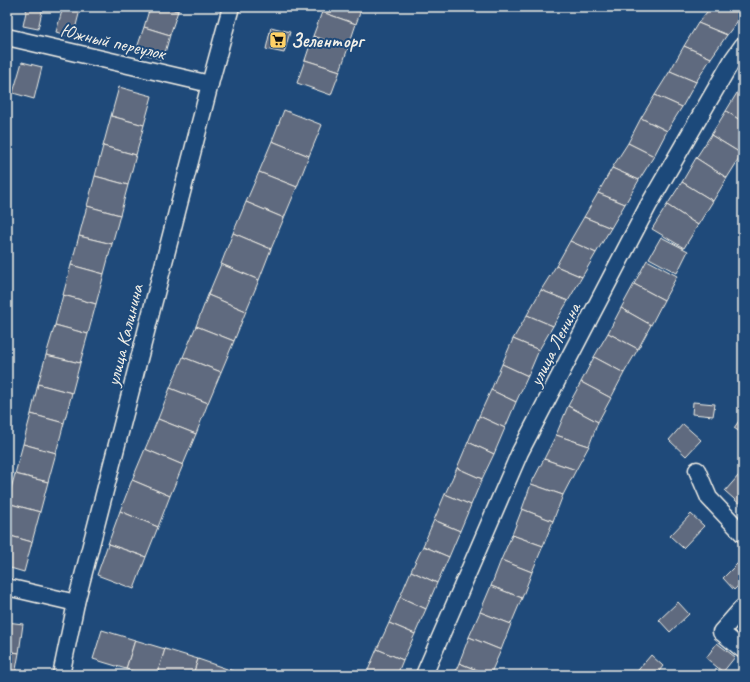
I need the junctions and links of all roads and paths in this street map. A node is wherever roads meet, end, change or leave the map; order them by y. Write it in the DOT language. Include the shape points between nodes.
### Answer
graph roads {
  1 [pos="231,7"];
  2 [pos="7,37"];
  3 [pos="743,45"];
  4 [pos="210,84"];
  5 [pos="696,470"];
  6 [pos="743,534"];
  7 [pos="7,587"];
  8 [pos="76,603"];
  9 [pos="743,607"];
  10 [pos="743,650"];
  11 [pos="61,675"];
  12 [pos="424,675"];
  1 -- 4 [label="street, улица Калинина"];
  2 -- 4 [label="street, Южный переулок"];
  3 -- 12 [label="street, улица Ленина" via="648,206 520,452"];
  4 -- 8 [label="street, улица Калинина"];
  5 -- 6 [label="street" via="709,498"];
  7 -- 8 [label="street"];
  8 -- 11 [label="street, улица Калинина"];
  9 -- 10 [label="street" via="721,632"];
}
